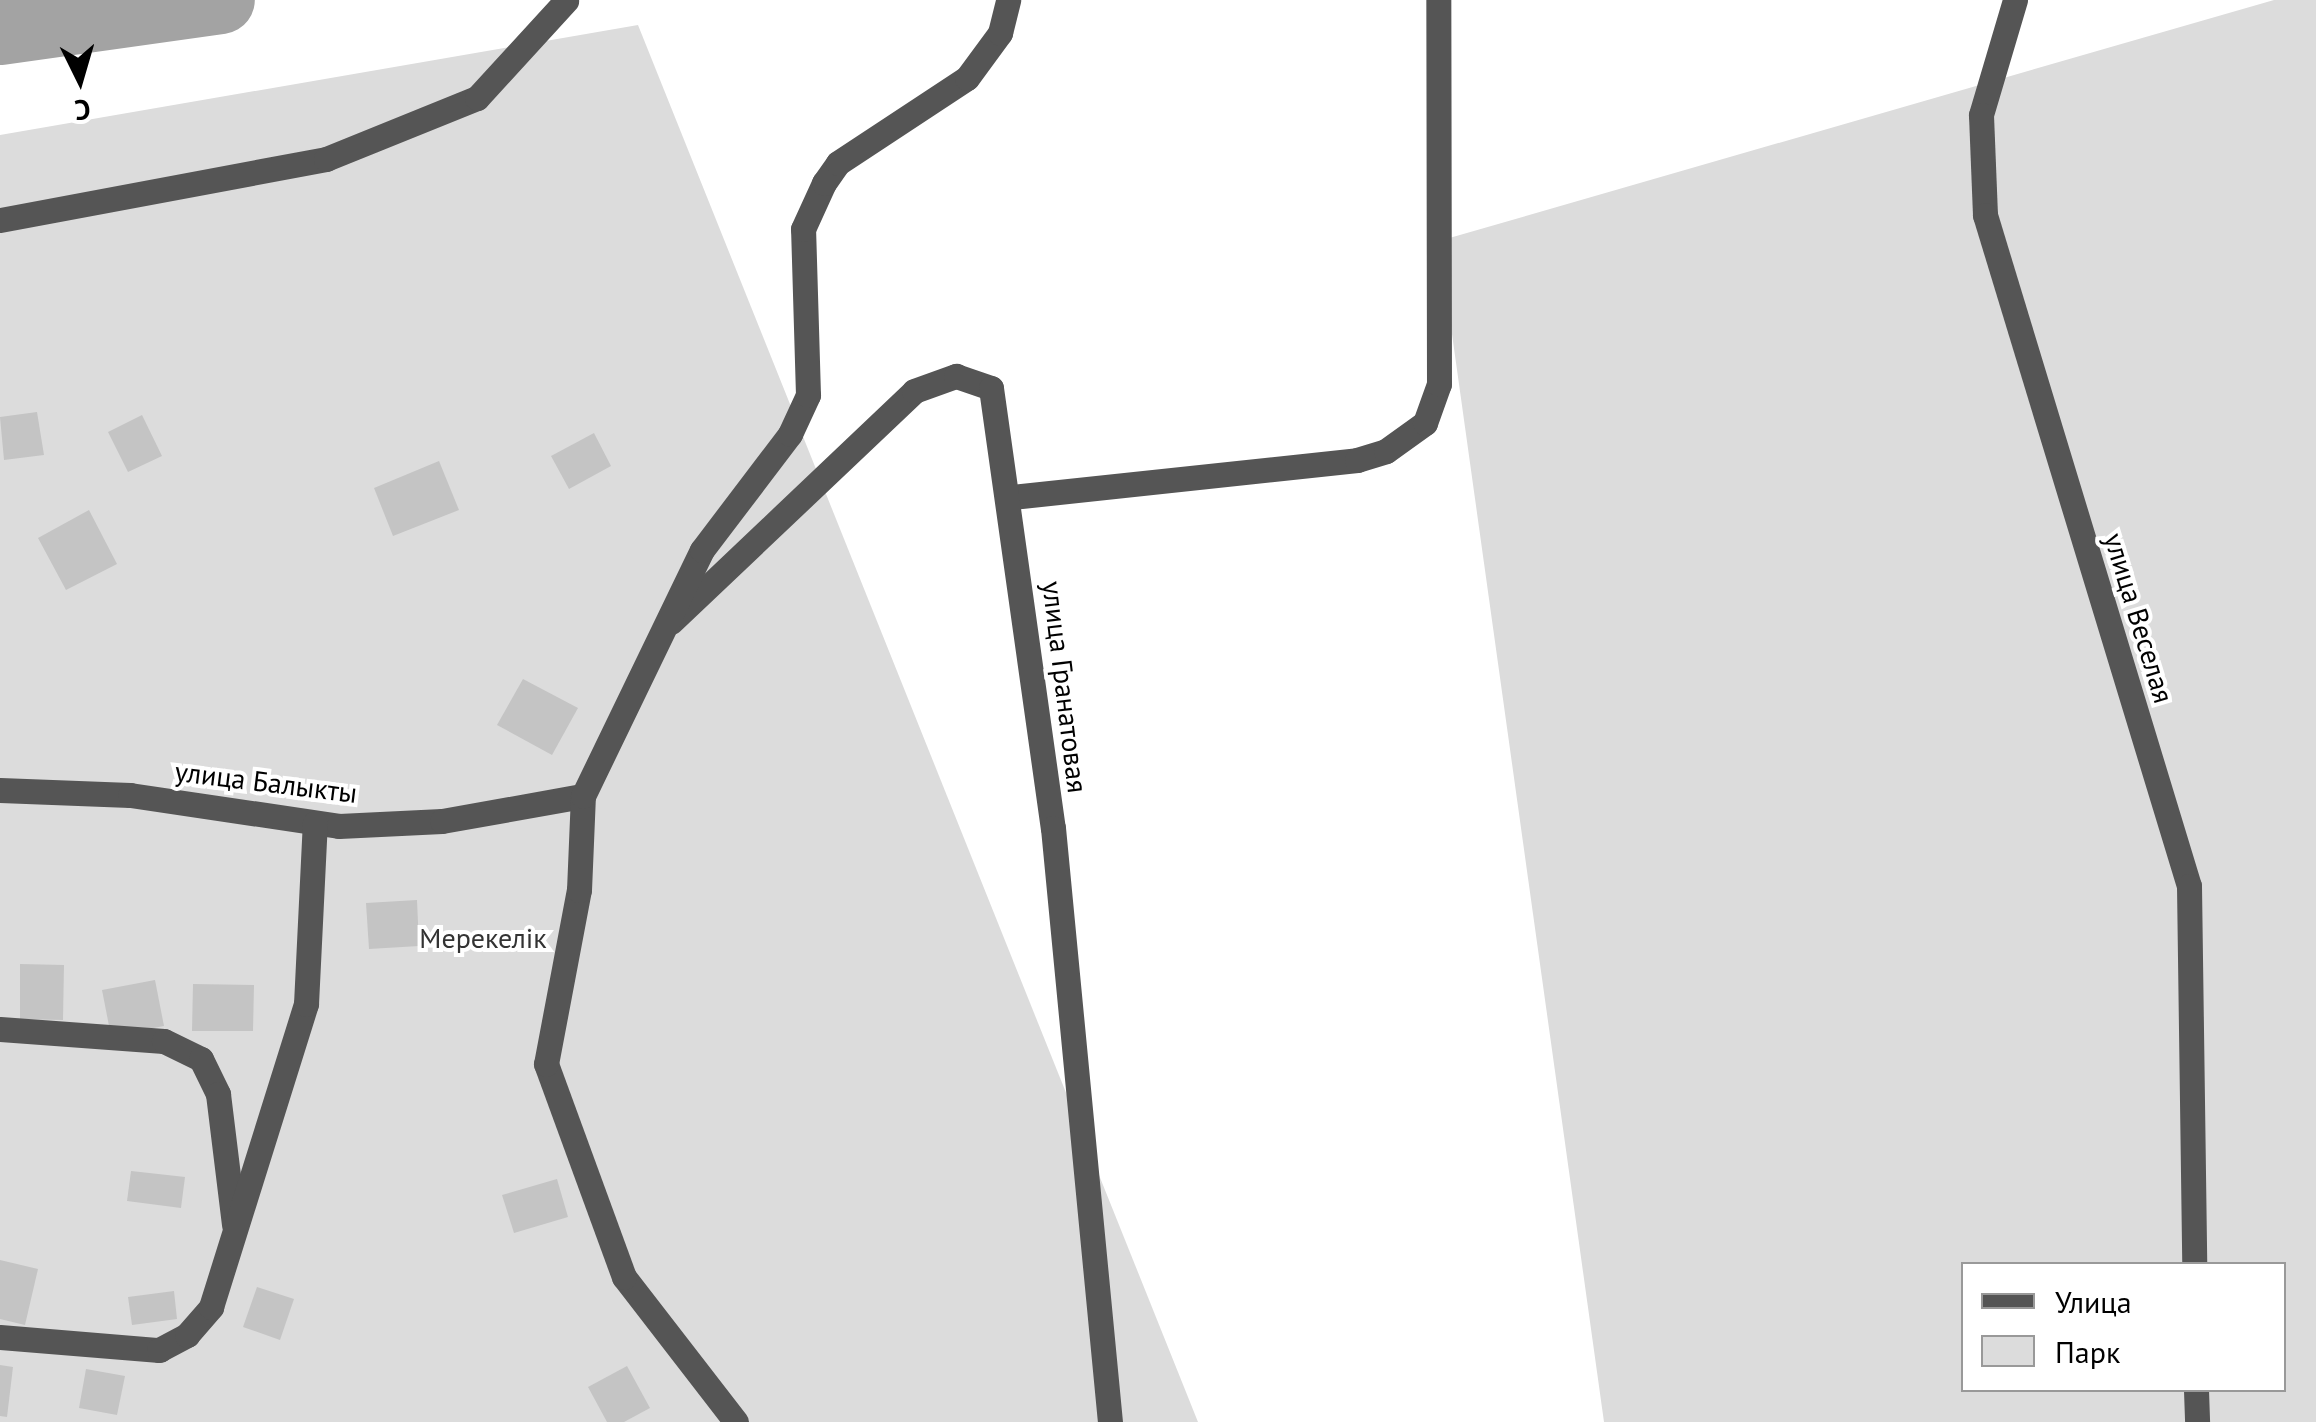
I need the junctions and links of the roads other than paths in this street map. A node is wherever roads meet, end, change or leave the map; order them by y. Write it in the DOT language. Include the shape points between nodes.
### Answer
graph roads {
  1 [pos="1008,0"];
  2 [pos="1438,0"];
  3 [pos="2015,0"];
  4 [pos="566,1"];
  5 [pos="0,220"];
  6 [pos="1012,497"];
  7 [pos="663,628"];
  8 [pos="0,790"];
  9 [pos="583,796"];
  10 [pos="315,823"];
  11 [pos="0,1029"];
  12 [pos="235,1235"];
  13 [pos="2194,1262"];
  14 [pos="0,1338"];
  15 [pos="2196,1392"];
  16 [pos="736,1422"];
  17 [pos="1110,1422"];
  18 [pos="2197,1422"];
  1 -- 7 [label="street" via="1000,33 967,78 838,164 824,183 804,229 808,395 790,434 715,528"];
  2 -- 6 [label="street" via="1438,384 1425,423 1386,452 1357,460"];
  3 -- 13 [label="street, улица Веселая" via="1981,116 1985,215 2188,886"];
  4 -- 5 [label="street" via="477,98 326,159"];
  6 -- 7 [label="street, улица Гранатовая" via="992,388 956,376 928,383"];
  6 -- 17 [label="street, улица Гранатовая" via="1053,828"];
  7 -- 9 [label="street"];
  8 -- 10 [label="street, улица Балыкты" via="130,794"];
  9 -- 10 [label="street, улица Балыкты" via="442,821"];
  9 -- 16 [label="street" via="579,890 546,1064 624,1277"];
  10 -- 12 [label="street" via="306,1004"];
  11 -- 12 [label="street" via="164,1041 201,1059 218,1094"];
  12 -- 14 [label="street" via="201,1323 173,1345 136,1350"];
  15 -- 18 [label="street"];
}
